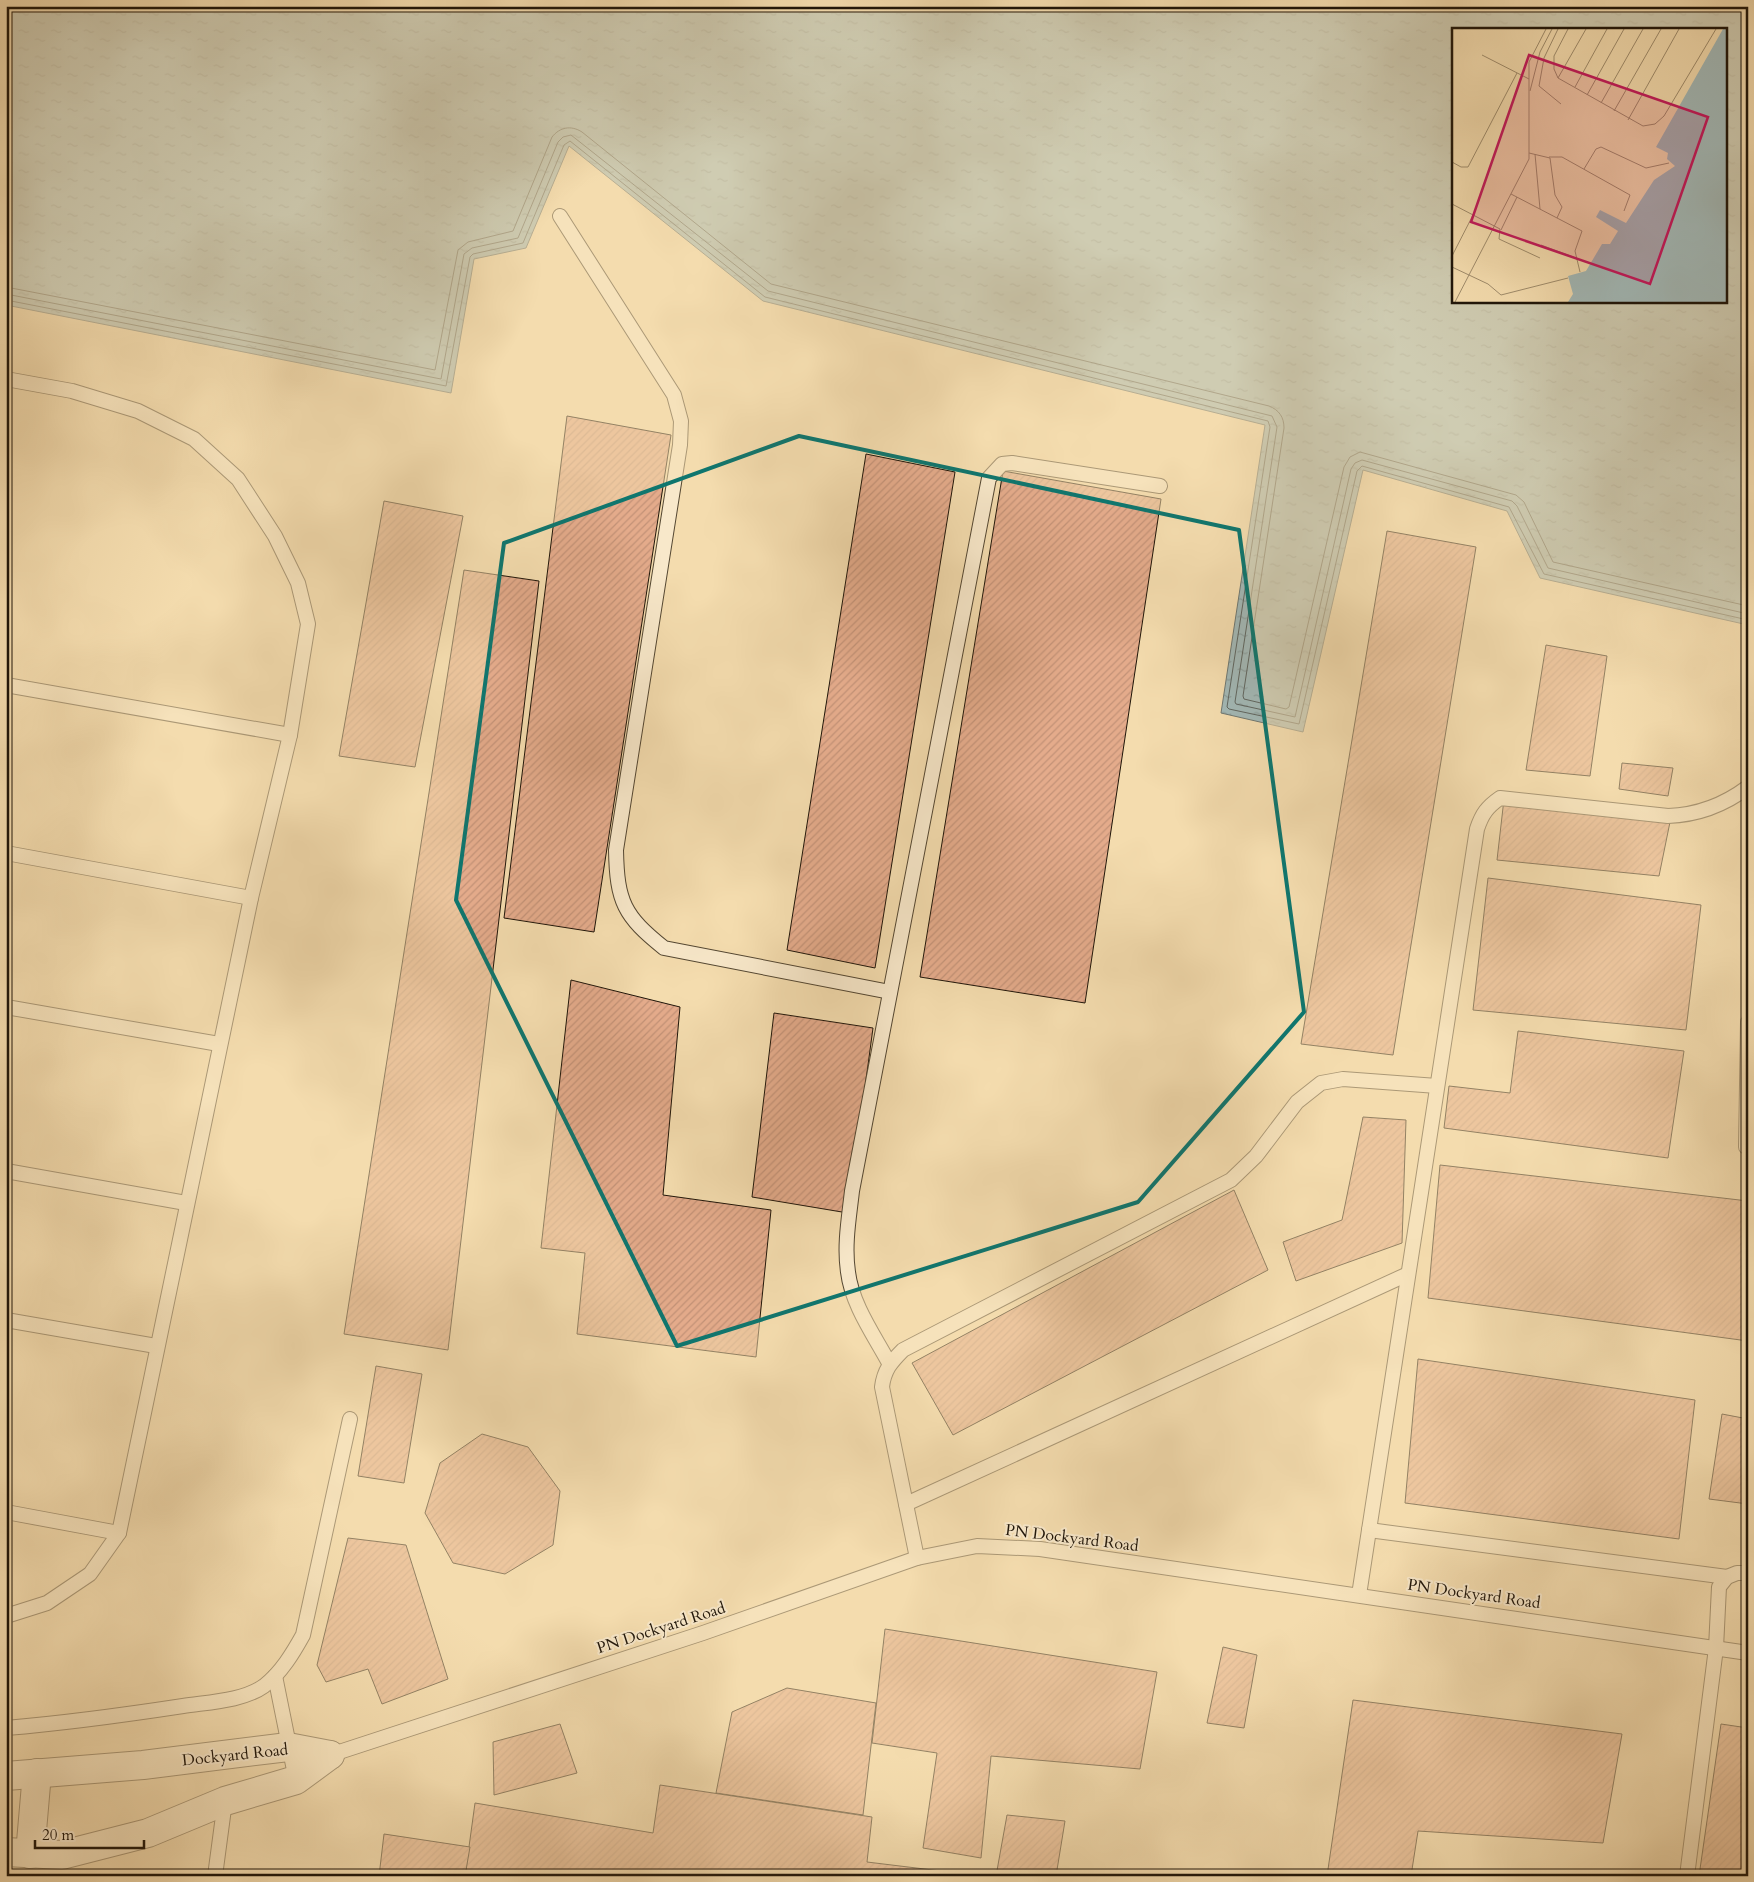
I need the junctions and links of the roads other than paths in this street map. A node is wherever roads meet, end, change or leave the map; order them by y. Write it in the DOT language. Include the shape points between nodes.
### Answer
graph roads {
  1 [pos="560,216"];
  2 [pos="6,379"];
  3 [pos="1160,486"];
  4 [pos="6,685"];
  5 [pos="290,735"];
  6 [pos="1748,787"];
  7 [pos="6,853"];
  8 [pos="251,898"];
  9 [pos="890,992"];
  10 [pos="6,1007"];
  11 [pos="1748,1022"];
  12 [pos="219,1044"];
  13 [pos="1437,1086"];
  14 [pos="1746,1147"];
  15 [pos="6,1171"];
  16 [pos="186,1203"];
  17 [pos="1408,1274"];
  18 [pos="6,1320"];
  19 [pos="156,1346"];
  20 [pos="889,1363"];
  21 [pos="350,1419"];
  22 [pos="906,1504"];
  23 [pos="6,1512"];
  24 [pos="1369,1530"];
  25 [pos="120,1533"];
  26 [pos="917,1558"];
  27 [pos="1748,1573"];
  28 [pos="1727,1577"];
  29 [pos="1359,1595"];
  30 [pos="6,1616"];
  31 [pos="1716,1648"];
  32 [pos="1748,1653"];
  33 [pos="274,1676"];
  34 [pos="6,1728"];
  35 [pos="288,1747"];
  36 [pos="330,1756"];
  37 [pos="37,1773"];
  38 [pos="6,1776"];
  39 [pos="296,1780"];
  40 [pos="225,1801"];
  41 [pos="18,1853"];
  42 [pos="215,1876"];
  43 [pos="1687,1876"];
  1 -- 9 [label="lane" via="674,395 680,421 680,445 616,850 617,880 624,904 638,928 664,948"];
  2 -- 5 [label="lane" via="72,391 138,411 194,439 238,480 275,536 298,583 308,624"];
  3 -- 9 [label="lane" via="1012,463 1002,464 989,478"];
  4 -- 5 [label="lane"];
  5 -- 8 [label="lane"];
  6 -- 13 [label="lane" via="1711,808 1687,816 1500,798 1489,805 1477,829"];
  7 -- 8 [label="lane"];
  8 -- 12 [label="lane"];
  9 -- 20 [label="lane" via="846,1236 848,1273 859,1308"];
  10 -- 12 [label="lane"];
  11 -- 14 [label="lane"];
  12 -- 16 [label="lane"];
  13 -- 17 [label="lane"];
  13 -- 20 [label="lane" via="1343,1079 1321,1083 1297,1102 1256,1156 1231,1180 902,1350"];
  15 -- 16 [label="lane"];
  16 -- 19 [label="lane"];
  17 -- 22 [label="lane"];
  17 -- 24 [label="lane"];
  18 -- 19 [label="lane"];
  19 -- 25 [label="lane"];
  20 -- 22 [label="lane" via="882,1387"];
  21 -- 33 [label="lane" via="303,1635 291,1657"];
  22 -- 26 [label="lane"];
  23 -- 25 [label="lane"];
  24 -- 28 [label="lane"];
  24 -- 29 [label="lane"];
  25 -- 30 [label="lane" via="90,1574 47,1603"];
  26 -- 29 [label="lane, PN Dockyard Road" via="977,1546 1040,1549"];
  26 -- 36 [label="lane, PN Dockyard Road" via="703,1633"];
  27 -- 28 [label="lane"];
  28 -- 31 [label="lane" via="1720,1587"];
  29 -- 31 [label="lane, PN Dockyard Road"];
  31 -- 32 [label="lane, PN Dockyard Road"];
  31 -- 43 [label="lane"];
  33 -- 34 [label="lane" via="263,1687 235,1698 76,1722"];
  33 -- 35 [label="lane"];
  35 -- 36 [label="street, Dockyard Road"];
  35 -- 37 [label="street, Dockyard Road" via="143,1765"];
  35 -- 39 [label="lane"];
  36 -- 39 [label="street, Dockyard Road"];
  37 -- 38 [label="street, Dockyard Road"];
  37 -- 41 [label="street"];
  39 -- 40 [label="street, Dockyard Road"];
  40 -- 41 [label="street, Dockyard Road" via="148,1833 62,1855"];
  40 -- 42 [label="lane"];
}
